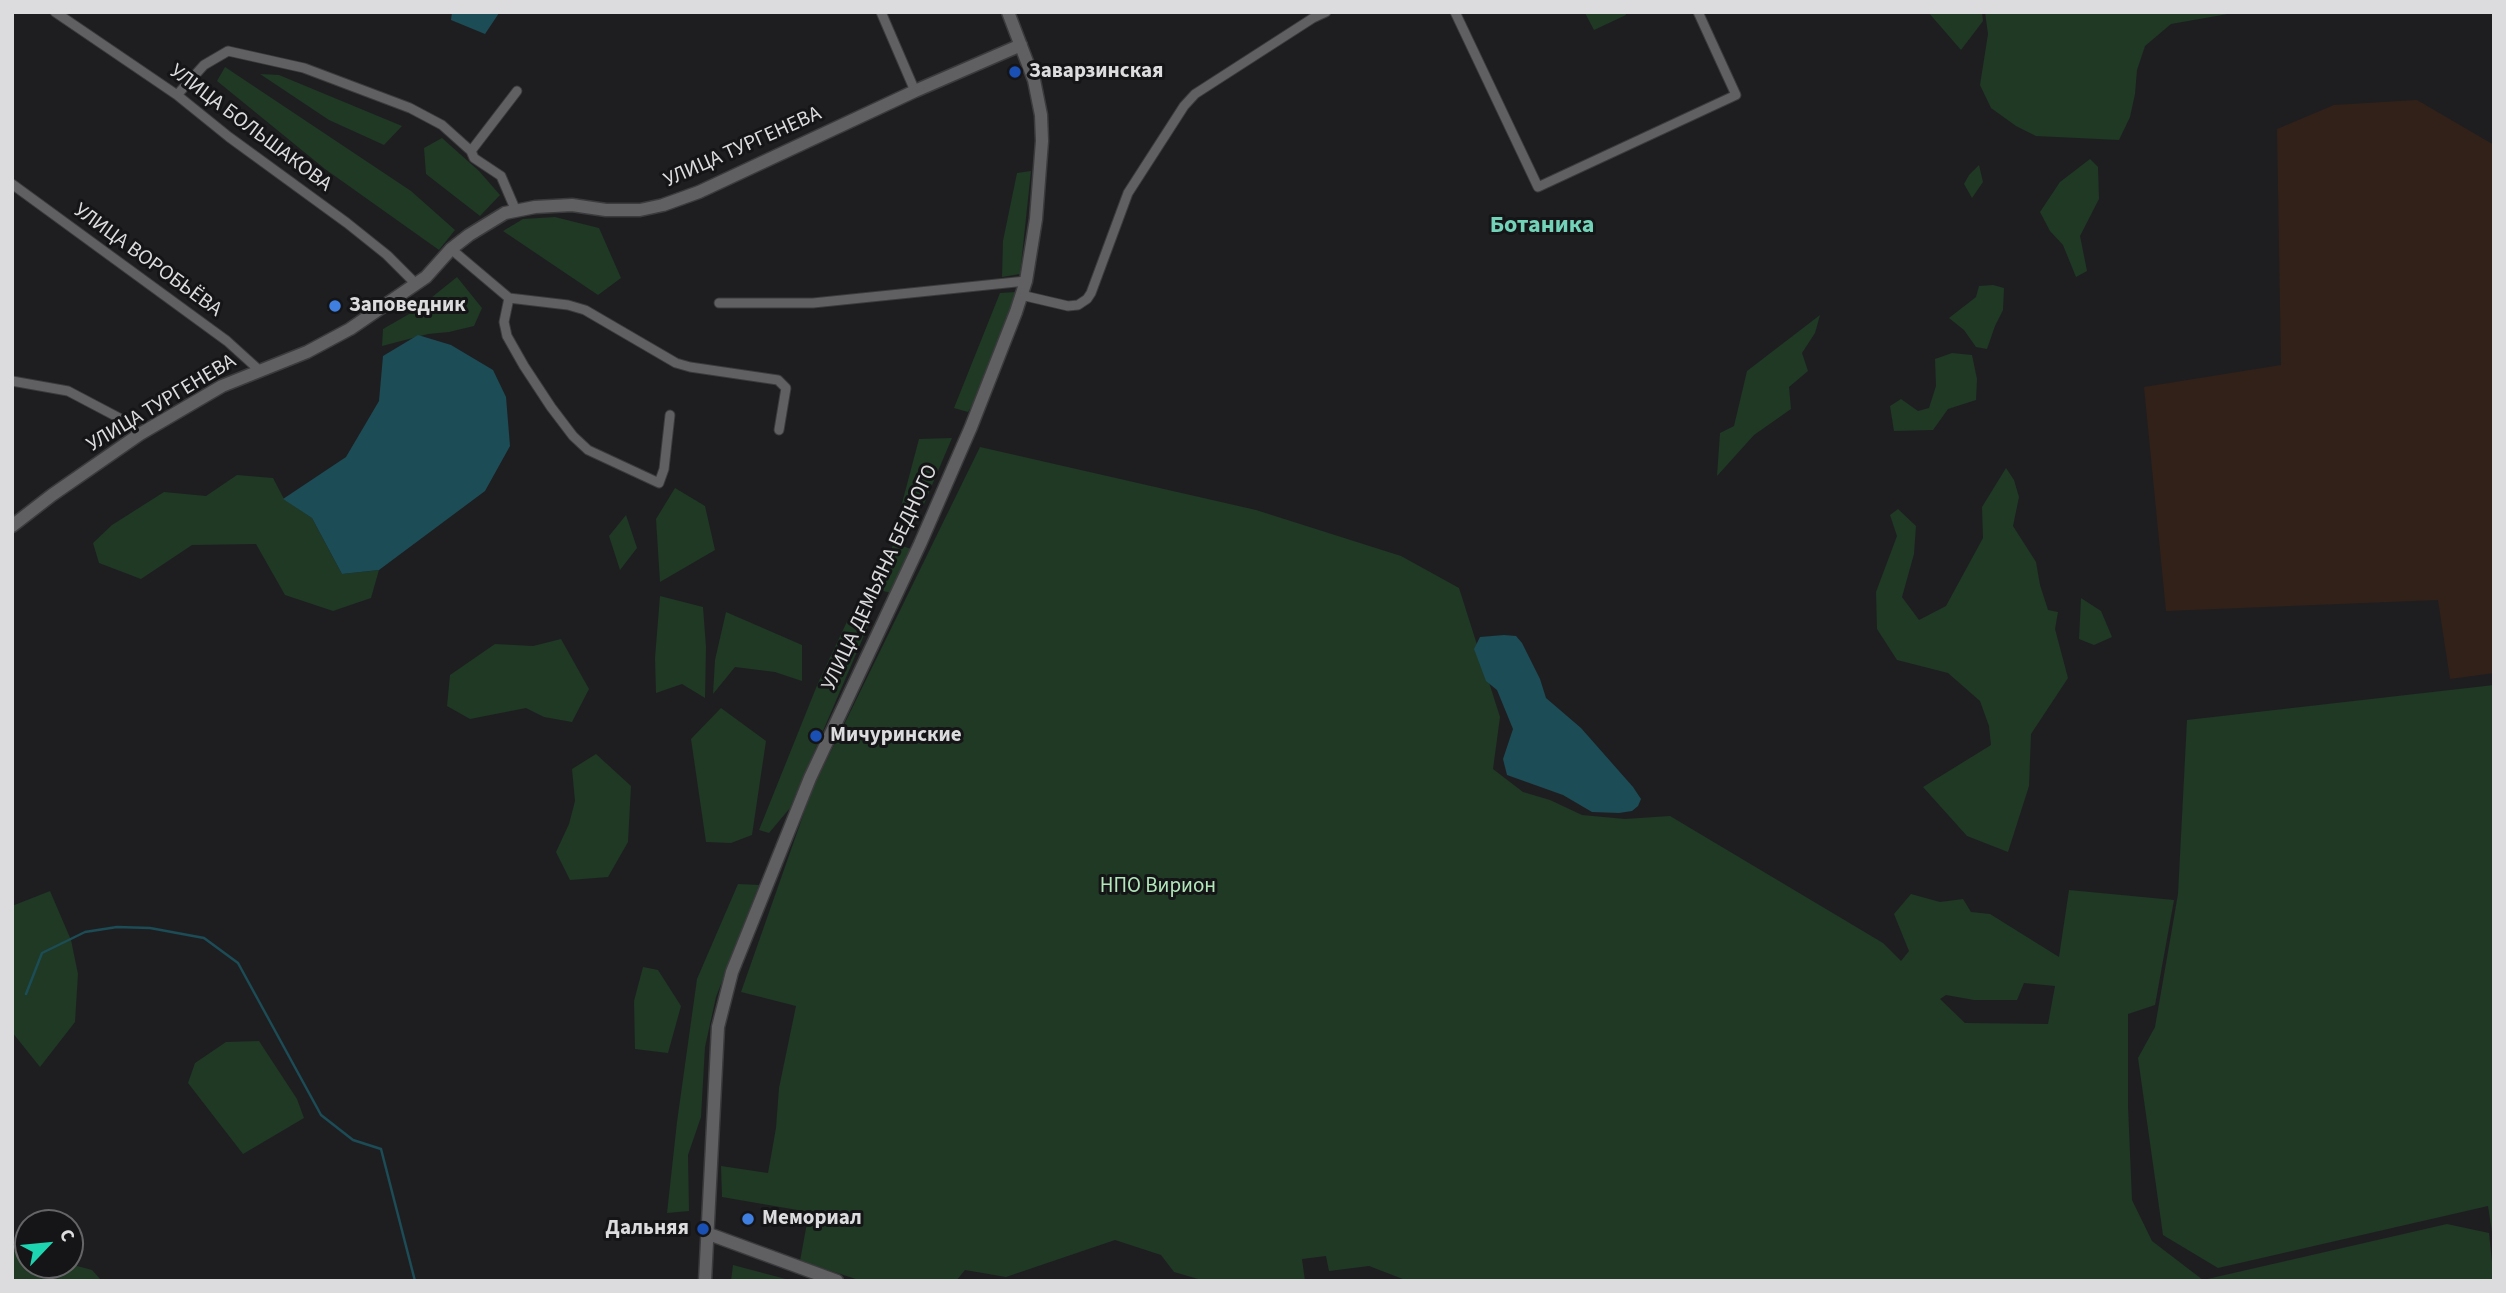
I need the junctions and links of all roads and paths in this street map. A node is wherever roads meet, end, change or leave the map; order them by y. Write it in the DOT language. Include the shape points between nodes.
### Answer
graph roads {
  1 [pos="55,12"];
  2 [pos="881,12"];
  3 [pos="1007,12"];
  4 [pos="1325,12"];
  5 [pos="1455,12"];
  6 [pos="1698,12"];
  7 [pos="1021,45"];
  8 [pos="517,91"];
  9 [pos="915,91"];
  10 [pos="177,94"];
  11 [pos="471,151"];
  12 [pos="12,184"];
  13 [pos="516,211"];
  14 [pos="451,249"];
  15 [pos="1026,281"];
  16 [pos="416,284"];
  17 [pos="1021,295"];
  18 [pos="509,298"];
  19 [pos="719,303"];
  20 [pos="259,370"];
  21 [pos="12,381"];
  22 [pos="670,415"];
  23 [pos="779,430"];
  24 [pos="140,434"];
  25 [pos="12,526"];
  26 [pos="709,1234"];
  27 [pos="705,1281"];
  28 [pos="836,1281"];
  1 -- 10 [label="street, УЛИЦА БОЛЬШАКОВА"];
  2 -- 9 [label="street"];
  3 -- 7 [label="street, УЛИЦА ДЕМЬЯНА БЕДНОГО"];
  4 -- 17 [label="street" via="1195,94 1184,107 1131,186 1087,299 1068,306"];
  5 -- 6 [label="street" via="1538,187 1736,94"];
  7 -- 9 [label="street, УЛИЦА ТУРГЕНЕВА"];
  7 -- 15 [label="street, УЛИЦА ДЕМЬЯНА БЕДНОГО" via="1039,100 1041,141"];
  8 -- 11 [label="street"];
  9 -- 13 [label="street, УЛИЦА ТУРГЕНЕВА" via="663,205 640,210 536,206"];
  10 -- 11 [label="street" via="204,65 228,51 304,68 410,108 442,125"];
  10 -- 16 [label="street, УЛИЦА БОЛЬШАКОВА" via="387,254"];
  11 -- 13 [label="street" via="501,176"];
  12 -- 20 [label="street, УЛИЦА ВОРОБЬЁВА" via="227,341"];
  13 -- 14 [label="street, УЛИЦА ТУРГЕНЕВА" via="505,213"];
  14 -- 16 [label="street, УЛИЦА ТУРГЕНЕВА"];
  14 -- 18 [label="street"];
  15 -- 17 [label="street, УЛИЦА ДЕМЬЯНА БЕДНОГО"];
  15 -- 19 [label="street" via="813,303"];
  16 -- 20 [label="street, УЛИЦА ТУРГЕНЕВА" via="350,329"];
  17 -- 26 [label="street, УЛИЦА ДЕМЬЯНА БЕДНОГО" via="971,427 810,778 732,972 718,1027"];
  18 -- 22 [label="street" via="504,322 507,336 551,407 588,450 659,483"];
  18 -- 23 [label="street" via="585,310 676,363 778,380 786,388"];
  20 -- 24 [label="street, УЛИЦА ТУРГЕНЕВА"];
  21 -- 24 [label="street" via="68,391"];
  24 -- 25 [label="street, УЛИЦА ТУРГЕНЕВА"];
  26 -- 27 [label="street, УЛИЦА ДЕМЬЯНА БЕДНОГО"];
  26 -- 28 [label="street"];
}
